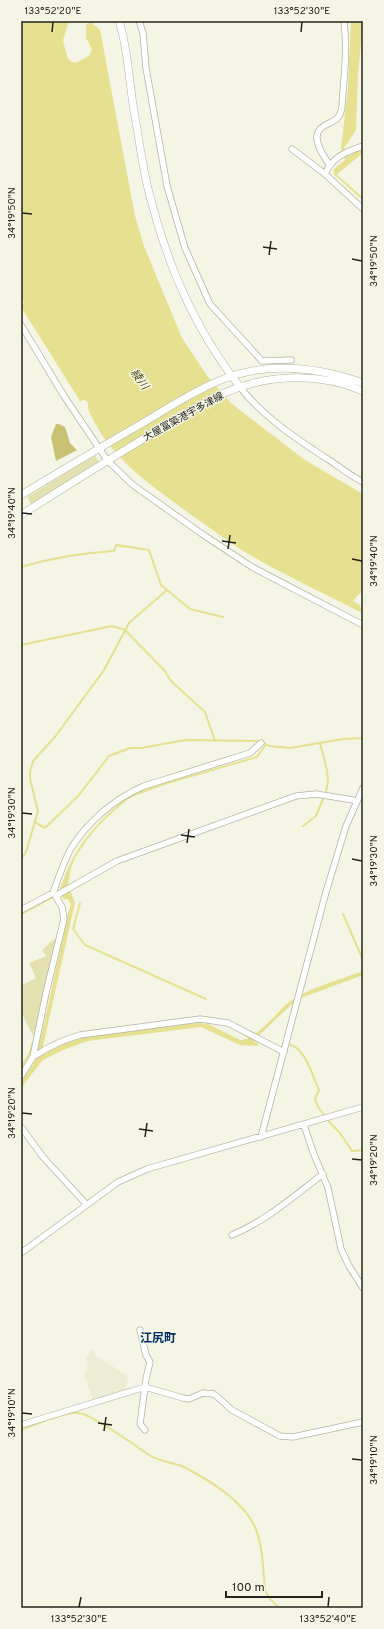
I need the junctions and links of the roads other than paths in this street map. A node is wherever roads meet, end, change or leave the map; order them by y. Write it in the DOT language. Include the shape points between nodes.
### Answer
graph roads {
  1 [pos="120,21"];
  2 [pos="139,21"];
  3 [pos="144,21"];
  4 [pos="344,21"];
  5 [pos="143,33"];
  6 [pos="363,146"];
  7 [pos="292,149"];
  8 [pos="329,164"];
  9 [pos="325,174"];
  10 [pos="363,209"];
  11 [pos="21,325"];
  12 [pos="291,360"];
  13 [pos="231,376"];
  14 [pos="363,383"];
  15 [pos="240,387"];
  16 [pos="363,391"];
  17 [pos="102,446"];
  18 [pos="107,460"];
  19 [pos="363,482"];
  20 [pos="21,495"];
  21 [pos="21,513"];
  22 [pos="363,625"];
  23 [pos="261,743"];
  24 [pos="363,788"];
  25 [pos="356,802"];
  26 [pos="56,894"];
  27 [pos="21,910"];
  28 [pos="284,1052"];
  29 [pos="34,1056"];
  30 [pos="21,1076"];
  31 [pos="363,1108"];
  32 [pos="304,1125"];
  33 [pos="21,1127"];
  34 [pos="261,1137"];
  35 [pos="323,1174"];
  36 [pos="87,1205"];
  37 [pos="232,1235"];
  38 [pos="21,1253"];
  39 [pos="363,1288"];
  40 [pos="140,1330"];
  41 [pos="145,1387"];
  42 [pos="363,1422"];
  43 [pos="21,1425"];
  44 [pos="145,1430"];
  1 -- 13 [label="main road" via="144,168 162,237 188,303"];
  2 -- 5 [label="street"];
  3 -- 5 [label="street"];
  4 -- 8 [label="street" via="345,64 341,113 336,120 318,131 317,138"];
  5 -- 12 [label="street" via="146,68 167,186 185,248 197,278 210,304 262,361"];
  6 -- 8 [label="street" via="340,155"];
  7 -- 9 [label="street"];
  8 -- 9 [label="street"];
  9 -- 10 [label="street"];
  11 -- 17 [label="street" via="64,396"];
  13 -- 14 [label="main road, 大屋冨築港宇多津線" via="267,369 296,368 322,370"];
  13 -- 15 [label="main road"];
  13 -- 17 [label="main road, 大屋冨築港宇多津線" via="198,391"];
  15 -- 16 [label="main road, 大屋冨築港宇多津線" via="295,377 335,382"];
  15 -- 18 [label="main road, 大屋冨築港宇多津線" via="205,402"];
  15 -- 19 [label="street" via="280,425"];
  17 -- 18 [label="street"];
  17 -- 20 [label="main road, 大屋冨築港宇多津線"];
  18 -- 21 [label="main road, 大屋冨築港宇多津線"];
  18 -- 22 [label="street" via="133,485 252,567"];
  23 -- 26 [label="street" via="250,753 144,786 119,799 101,813 77,840 64,864"];
  24 -- 25 [label="street"];
  25 -- 26 [label="street" via="316,794 296,796 118,861"];
  25 -- 28 [label="street" via="326,892"];
  26 -- 27 [label="street"];
  26 -- 29 [label="street" via="64,919"];
  28 -- 29 [label="street" via="228,1023 200,1019 80,1035 66,1039"];
  28 -- 34 [label="street"];
  29 -- 30 [label="street"];
  31 -- 32 [label="street"];
  32 -- 34 [label="street"];
  32 -- 35 [label="street" via="312,1152"];
  33 -- 36 [label="street" via="43,1157"];
  34 -- 36 [label="street" via="147,1169 118,1182"];
  35 -- 37 [label="street" via="250,1228"];
  35 -- 39 [label="street" via="341,1249"];
  36 -- 38 [label="street"];
  40 -- 41 [label="street" via="150,1362"];
  41 -- 42 [label="street" via="189,1399 203,1393 214,1394 232,1410 286,1437"];
  41 -- 43 [label="street"];
  41 -- 44 [label="street" via="140,1424"];
}
